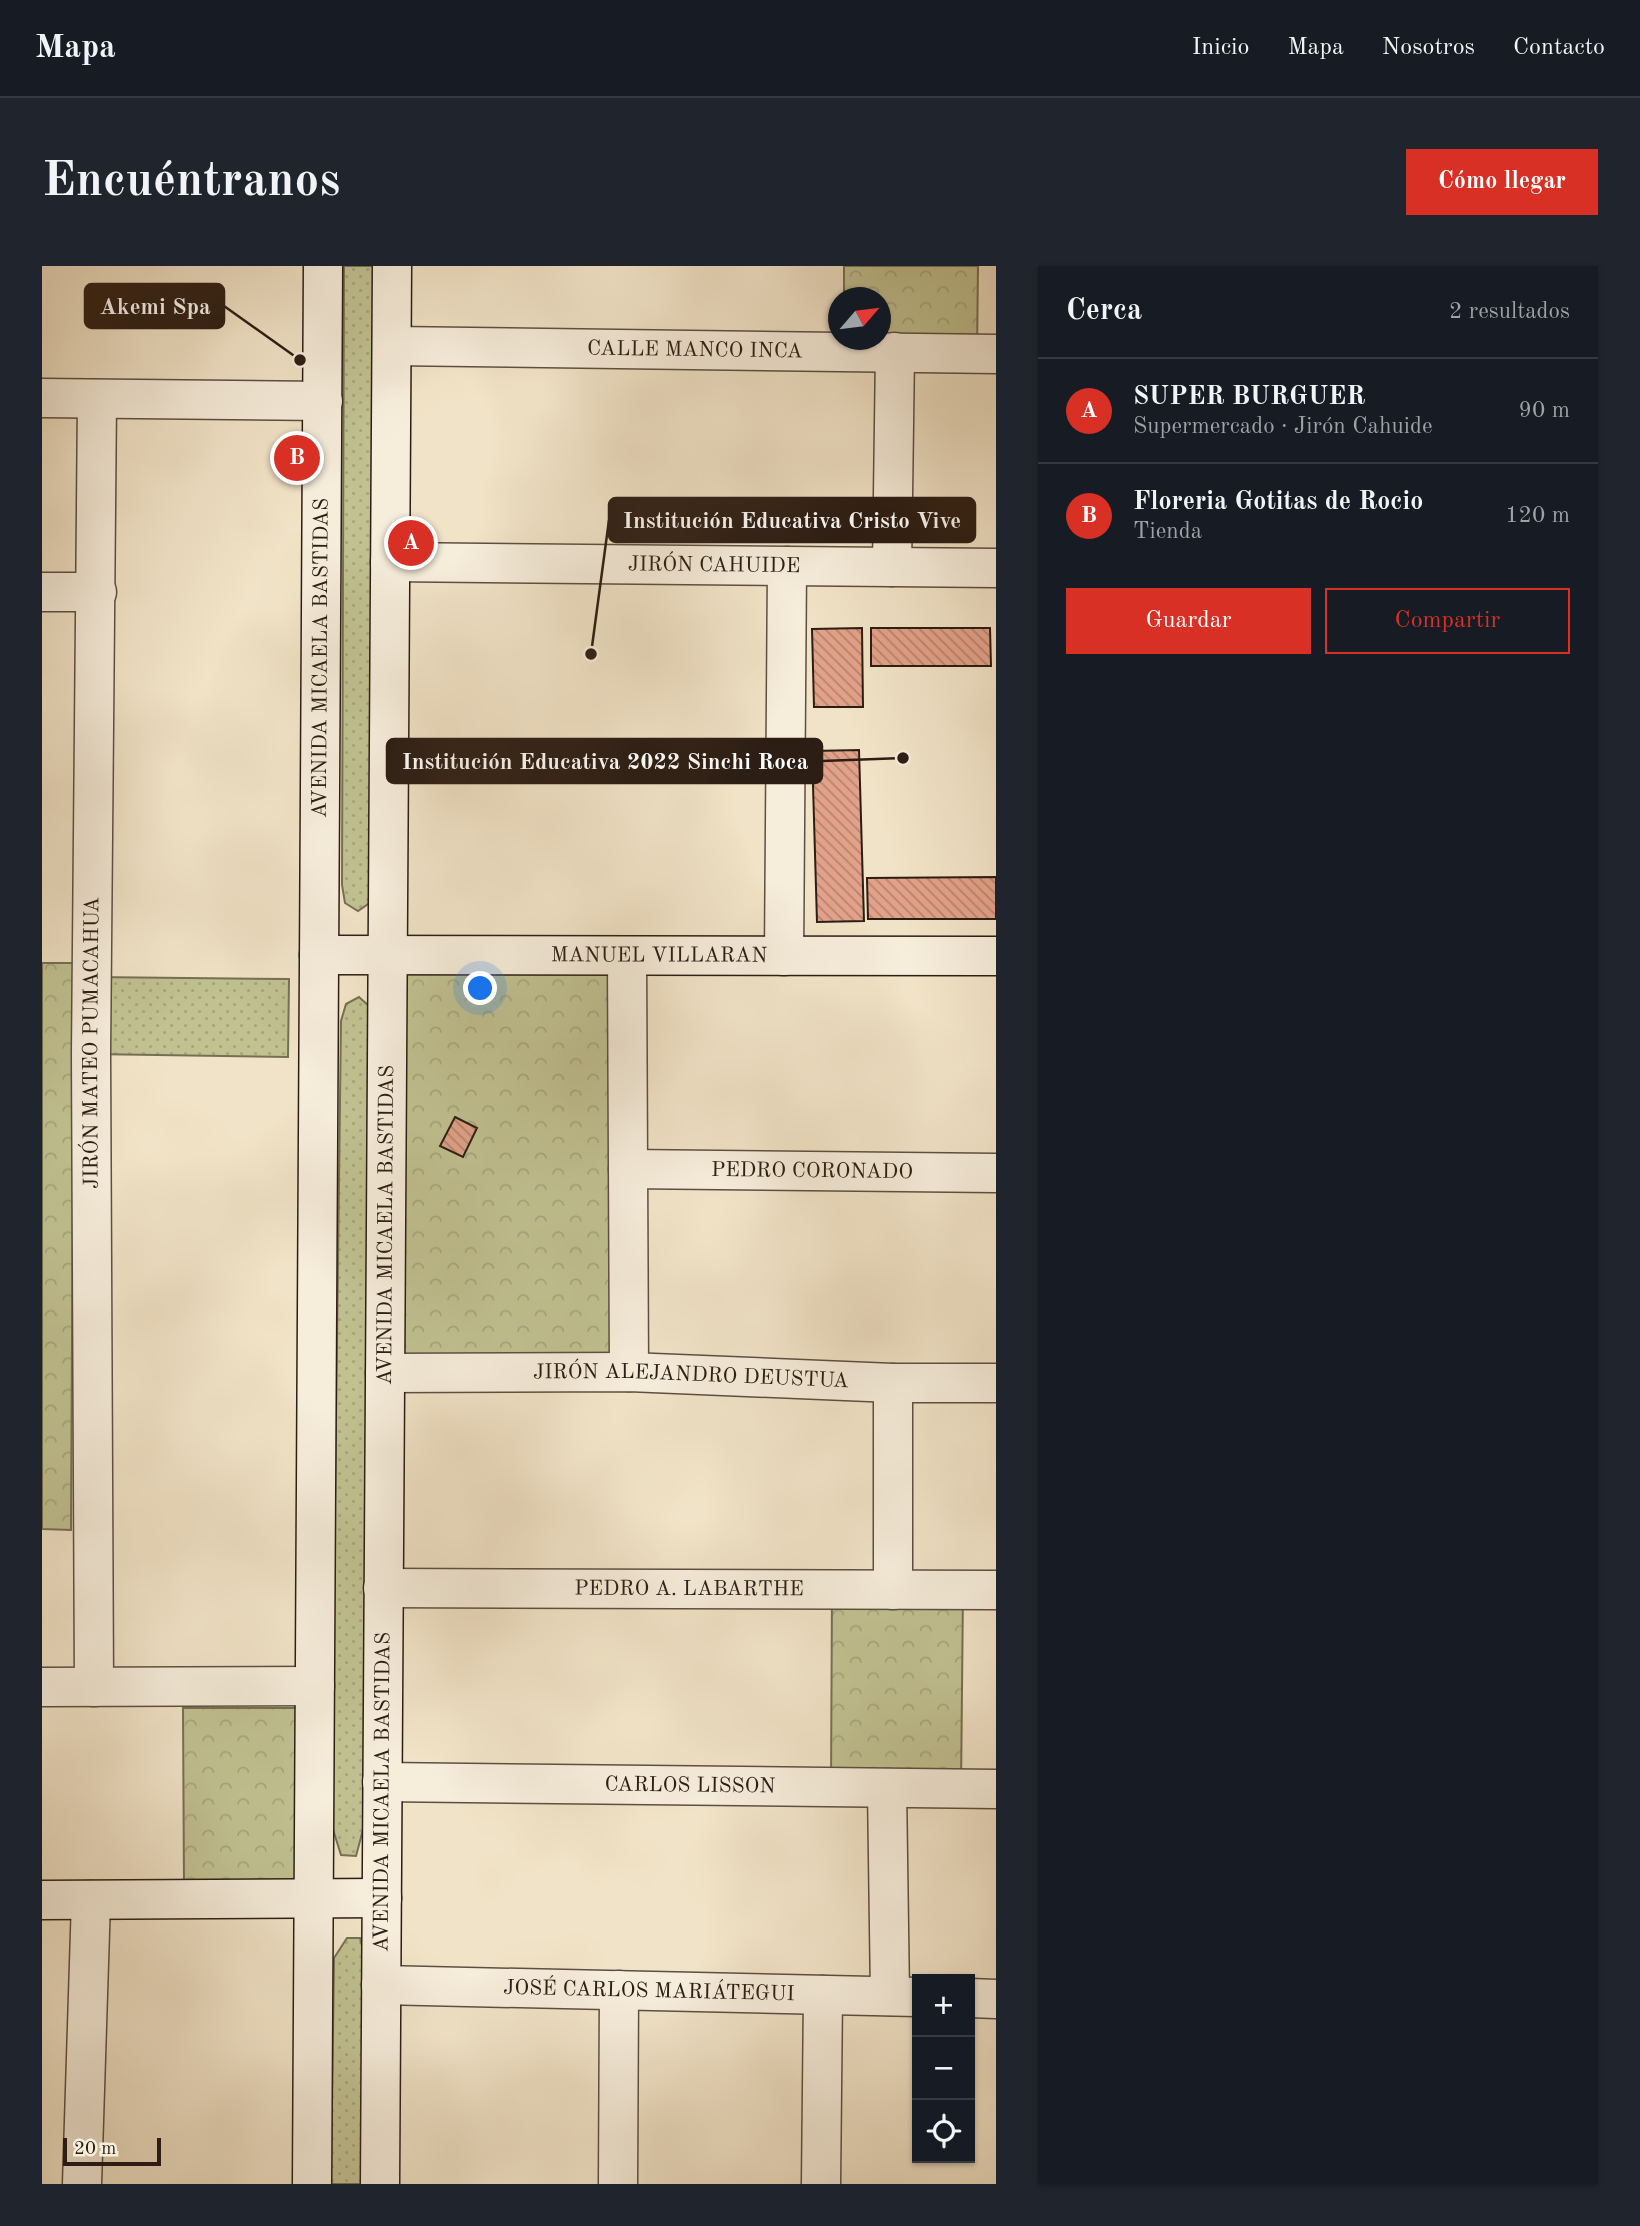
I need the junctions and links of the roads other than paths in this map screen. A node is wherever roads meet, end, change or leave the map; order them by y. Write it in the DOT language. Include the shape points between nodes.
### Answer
graph roads {
  1 [pos="323,266"];
  2 [pos="392,266"];
  3 [pos="392,346"];
  4 [pos="895,352"];
  5 [pos="996,354"];
  6 [pos="42,398"];
  7 [pos="97,399"];
  8 [pos="323,401"];
  9 [pos="390,562"];
  10 [pos="787,566"];
  11 [pos="892,567"];
  12 [pos="996,568"];
  13 [pos="42,592"];
  14 [pos="97,592"];
  15 [pos="319,955"];
  16 [pos="388,955"];
  17 [pos="628,956"];
  18 [pos="784,956"];
  19 [pos="996,957"];
  20 [pos="628,1170"];
  21 [pos="996,1173"];
  22 [pos="629,1372"];
  23 [pos="385,1373"];
  24 [pos="996,1383"];
  25 [pos="893,1384"];
  26 [pos="383,1588"];
  27 [pos="893,1590"];
  28 [pos="996,1590"];
  29 [pos="315,1686"];
  30 [pos="42,1687"];
  31 [pos="94,1687"];
  32 [pos="383,1782"];
  33 [pos="887,1788"];
  34 [pos="996,1789"];
  35 [pos="313,1898"];
  36 [pos="382,1898"];
  37 [pos="42,1900"];
  38 [pos="91,1900"];
  39 [pos="381,1985"];
  40 [pos="619,1990"];
  41 [pos="823,1995"];
  42 [pos="904,1997"];
  43 [pos="975,1998"];
  44 [pos="996,1998"];
  45 [pos="82,2184"];
  46 [pos="312,2184"];
  47 [pos="380,2184"];
  48 [pos="618,2184"];
  49 [pos="821,2184"];
  1 -- 8 [label="street, AVENIDA MICAELA BASTIDAS"];
  2 -- 3 [label="street, AVENIDA MICAELA BASTIDAS"];
  3 -- 4 [label="street, CALLE MANCO INCA"];
  3 -- 9 [label="street, AVENIDA MICAELA BASTIDAS"];
  4 -- 5 [label="street, CALLE MANCO INCA"];
  4 -- 11 [label="street"];
  6 -- 7 [label="street"];
  7 -- 8 [label="street"];
  7 -- 14 [label="street, JIRÓN MATEO PUMACAHUA"];
  8 -- 15 [label="street, AVENIDA MICAELA BASTIDAS"];
  9 -- 10 [label="street, JIRÓN CAHUIDE"];
  9 -- 16 [label="street, AVENIDA MICAELA BASTIDAS"];
  10 -- 11 [label="street, JIRÓN CAHUIDE"];
  10 -- 18 [label="street"];
  11 -- 12 [label="street, JIRÓN CAHUIDE"];
  13 -- 14 [label="street"];
  14 -- 31 [label="street, JIRÓN MATEO PUMACAHUA" via="91,1016"];
  15 -- 16 [label="street, MANUEL VILLARAN"];
  15 -- 29 [label="street, AVENIDA MICAELA BASTIDAS"];
  16 -- 17 [label="street, MANUEL VILLARAN"];
  16 -- 23 [label="street, AVENIDA MICAELA BASTIDAS"];
  17 -- 18 [label="street, MANUEL VILLARAN"];
  17 -- 20 [label="street"];
  18 -- 19 [label="street, MANUEL VILLARAN"];
  20 -- 21 [label="street, PEDRO CORONADO"];
  20 -- 22 [label="street"];
  22 -- 23 [label="street, JIRÓN ALEJANDRO DEUSTUA"];
  22 -- 25 [label="street, JIRÓN ALEJANDRO DEUSTUA"];
  23 -- 26 [label="street, AVENIDA MICAELA BASTIDAS"];
  24 -- 25 [label="street, JIRÓN ALEJANDRO DEUSTUA"];
  25 -- 27 [label="street"];
  26 -- 27 [label="street, PEDRO A. LABARTHE"];
  26 -- 32 [label="street, AVENIDA MICAELA BASTIDAS"];
  27 -- 28 [label="street, PEDRO A. LABARTHE"];
  29 -- 31 [label="street"];
  29 -- 35 [label="street, AVENIDA MICAELA BASTIDAS"];
  30 -- 31 [label="street"];
  32 -- 33 [label="street, CARLOS LISSON"];
  32 -- 36 [label="street, AVENIDA MICAELA BASTIDAS"];
  33 -- 34 [label="street, CARLOS LISSON"];
  33 -- 42 [label="street"];
  35 -- 36 [label="street"];
  35 -- 38 [label="street"];
  35 -- 46 [label="street, AVENIDA MICAELA BASTIDAS"];
  36 -- 39 [label="street, AVENIDA MICAELA BASTIDAS"];
  37 -- 38 [label="street"];
  38 -- 45 [label="street"];
  39 -- 40 [label="street, JOSÉ CARLOS MARIÁTEGUI"];
  39 -- 47 [label="street, AVENIDA MICAELA BASTIDAS"];
  40 -- 41 [label="street, JOSÉ CARLOS MARIÁTEGUI"];
  40 -- 48 [label="street"];
  41 -- 42 [label="street, JOSÉ CARLOS MARIÁTEGUI"];
  41 -- 49 [label="street"];
  43 -- 44 [label="street"];
}
